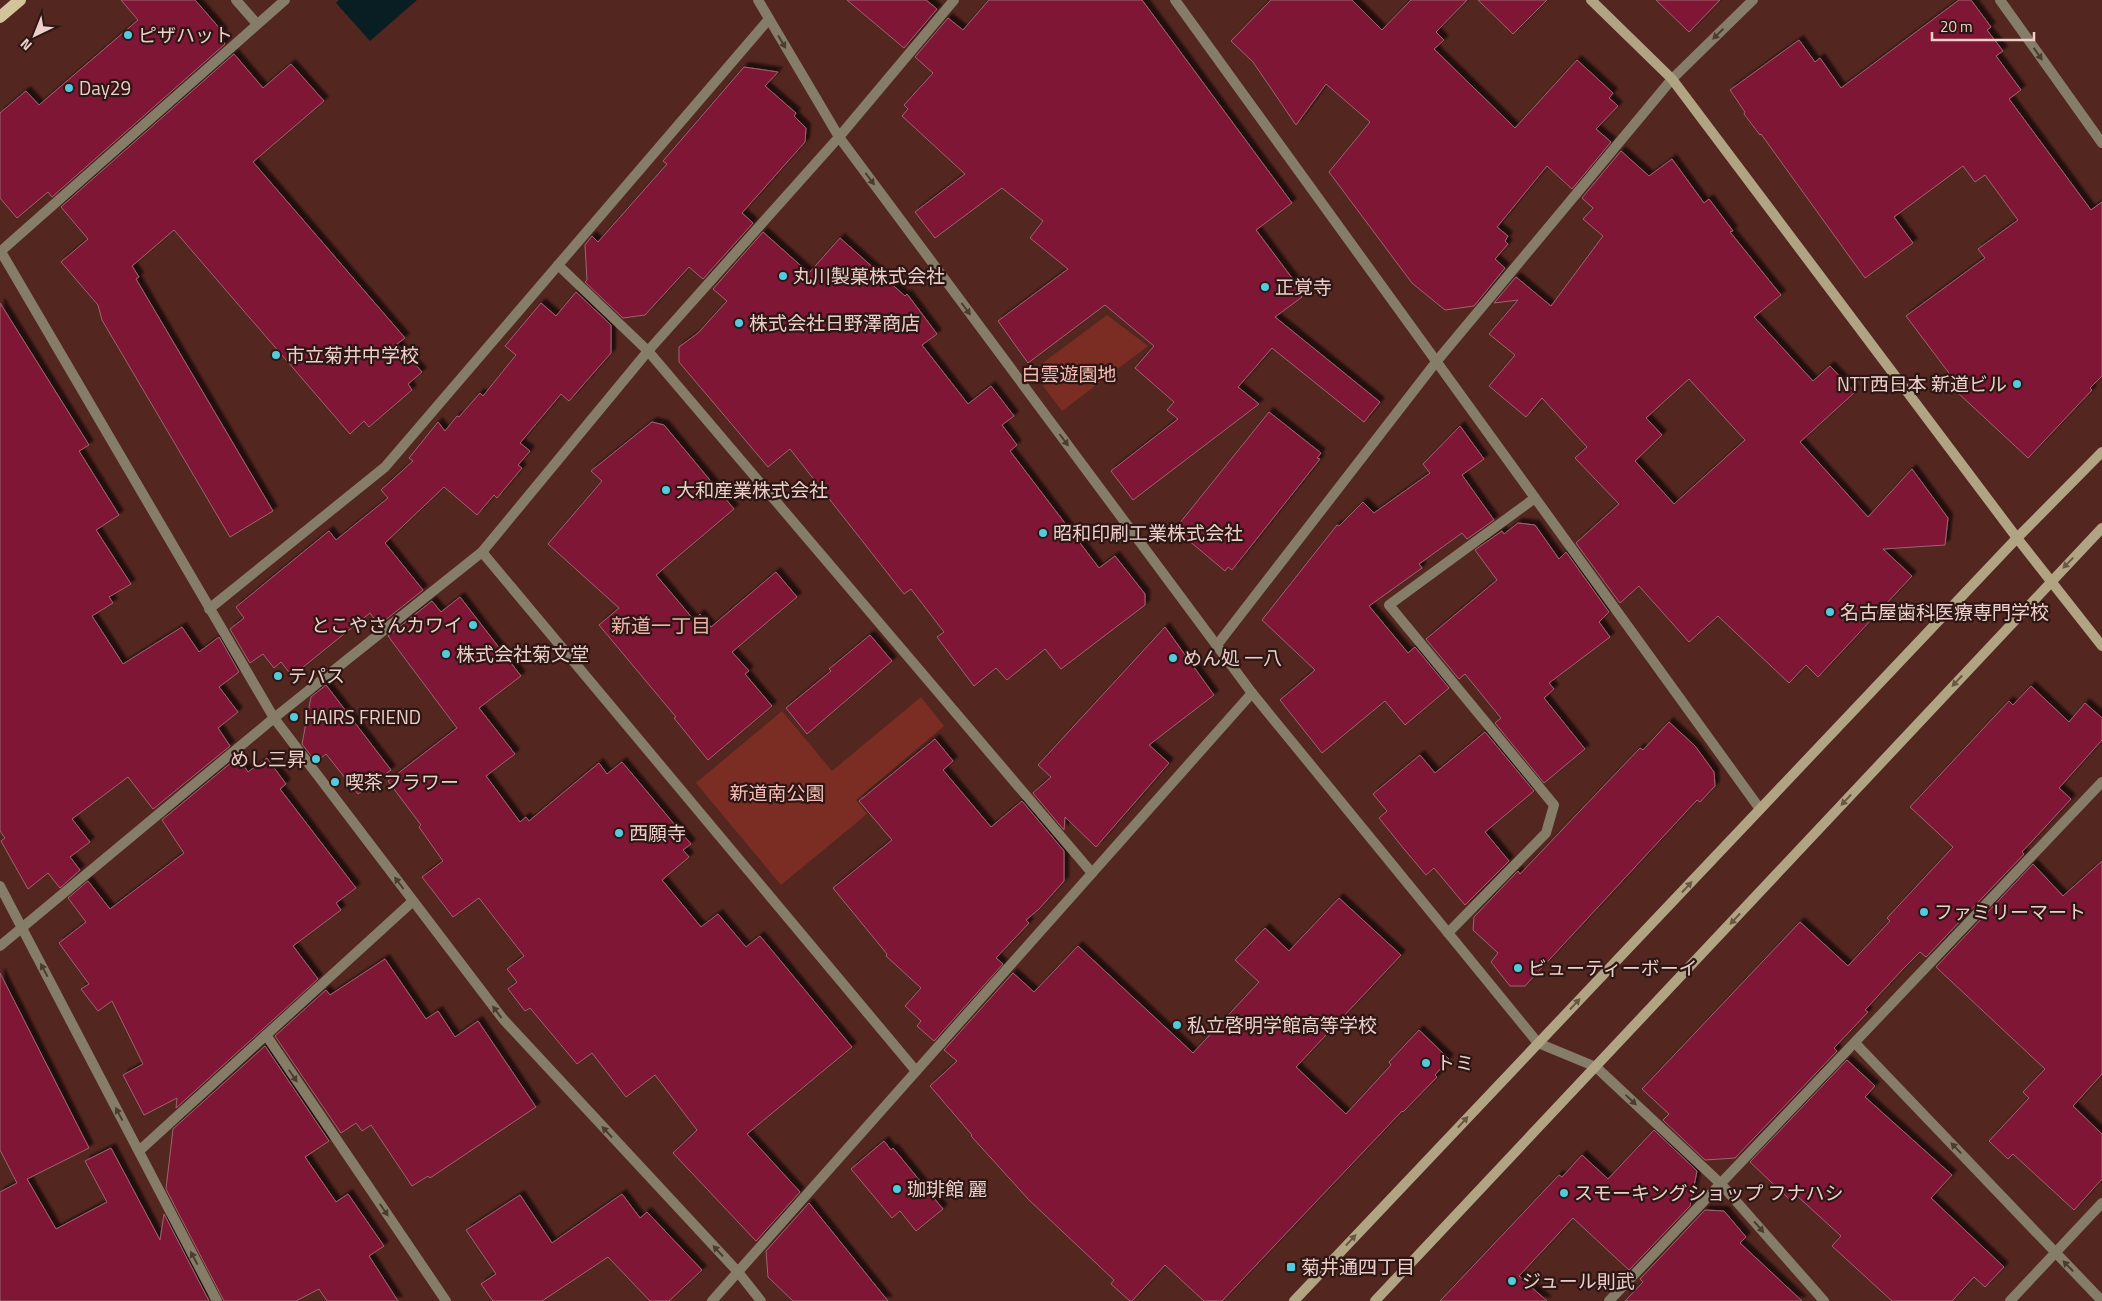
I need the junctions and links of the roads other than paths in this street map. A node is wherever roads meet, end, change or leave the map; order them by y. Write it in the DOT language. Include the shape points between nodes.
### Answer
graph roads {
  1 [pos="20,0"];
  2 [pos="236,0"];
  3 [pos="285,0"];
  4 [pos="758,0"];
  5 [pos="954,0"];
  6 [pos="1175,0"];
  7 [pos="1591,0"];
  8 [pos="1754,0"];
  9 [pos="2000,0"];
  10 [pos="0,17"];
  11 [pos="769,19"];
  12 [pos="257,24"];
  13 [pos="1672,79"];
  14 [pos="839,137"];
  15 [pos="2102,143"];
  16 [pos="0,250"];
  17 [pos="558,265"];
  18 [pos="648,351"];
  19 [pos="1436,362"];
  20 [pos="2102,452"];
  21 [pos="1535,498"];
  22 [pos="2102,528"];
  23 [pos="2017,538"];
  24 [pos="482,552"];
  25 [pos="2051,581"];
  26 [pos="209,609"];
  27 [pos="1217,645"];
  28 [pos="2102,646"];
  29 [pos="1252,693"];
  30 [pos="274,718"];
  31 [pos="2102,782"];
  32 [pos="1760,809"];
  33 [pos="1092,873"];
  34 [pos="0,886"];
  35 [pos="413,902"];
  36 [pos="22,929"];
  37 [pos="1448,933"];
  38 [pos="0,946"];
  39 [pos="266,1035"];
  40 [pos="1538,1043"];
  41 [pos="1855,1043"];
  42 [pos="1596,1067"];
  43 [pos="916,1071"];
  44 [pos="139,1152"];
  45 [pos="1721,1184"];
  46 [pos="2102,1203"];
  47 [pos="2055,1252"];
  48 [pos="738,1272"];
  49 [pos="217,1301"];
  50 [pos="446,1301"];
  51 [pos="712,1301"];
  52 [pos="761,1301"];
  53 [pos="1294,1301"];
  54 [pos="1374,1301"];
  55 [pos="1609,1301"];
  56 [pos="1824,1301"];
  57 [pos="2010,1301"];
  58 [pos="2102,1301"];
  1 -- 10 [label="main road"];
  2 -- 12 [label="street"];
  3 -- 12 [label="street"];
  4 -- 11 [label="street"];
  5 -- 14 [label="street"];
  6 -- 19 [label="street"];
  7 -- 13 [label="street"];
  8 -- 13 [label="street, one-way"];
  9 -- 15 [label="street, one-way"];
  11 -- 14 [label="street, one-way"];
  11 -- 17 [label="street"];
  12 -- 16 [label="street"];
  13 -- 19 [label="street"];
  13 -- 23 [label="street"];
  14 -- 18 [label="street"];
  14 -- 27 [label="street, one-way"];
  16 -- 26 [label="street"];
  17 -- 18 [label="street"];
  17 -- 26 [label="street" via="385,467"];
  18 -- 24 [label="street"];
  18 -- 33 [label="street"];
  19 -- 21 [label="street"];
  19 -- 27 [label="street"];
  20 -- 23 [label="street"];
  21 -- 32 [label="street"];
  21 -- 37 [label="street" via="1389,605 1554,805 1546,833"];
  22 -- 25 [label="street, one-way"];
  23 -- 25 [label="street"];
  23 -- 32 [label="street"];
  24 -- 30 [label="street"];
  24 -- 43 [label="street"];
  25 -- 28 [label="street"];
  25 -- 42 [label="street, one-way"];
  26 -- 30 [label="street"];
  27 -- 29 [label="street"];
  29 -- 33 [label="street"];
  29 -- 37 [label="street"];
  35 -- 30 [label="street, one-way"];
  30 -- 36 [label="street"];
  31 -- 41 [label="street"];
  40 -- 32 [label="street, one-way"];
  33 -- 43 [label="street"];
  34 -- 36 [label="street"];
  35 -- 39 [label="street"];
  48 -- 35 [label="street, one-way" via="503,1019"];
  36 -- 38 [label="street"];
  44 -- 36 [label="street, one-way"];
  37 -- 40 [label="street"];
  39 -- 44 [label="street"];
  39 -- 50 [label="street, one-way"];
  40 -- 42 [label="street"];
  53 -- 40 [label="street, one-way"];
  41 -- 45 [label="street"];
  47 -- 41 [label="street, one-way"];
  42 -- 45 [label="street, one-way"];
  42 -- 54 [label="street"];
  43 -- 48 [label="street"];
  49 -- 44 [label="street, one-way"];
  45 -- 55 [label="street"];
  45 -- 56 [label="street, one-way"];
  46 -- 47 [label="street"];
  47 -- 57 [label="street"];
  58 -- 47 [label="street, one-way"];
  48 -- 51 [label="street"];
  48 -- 52 [label="street"];
}
